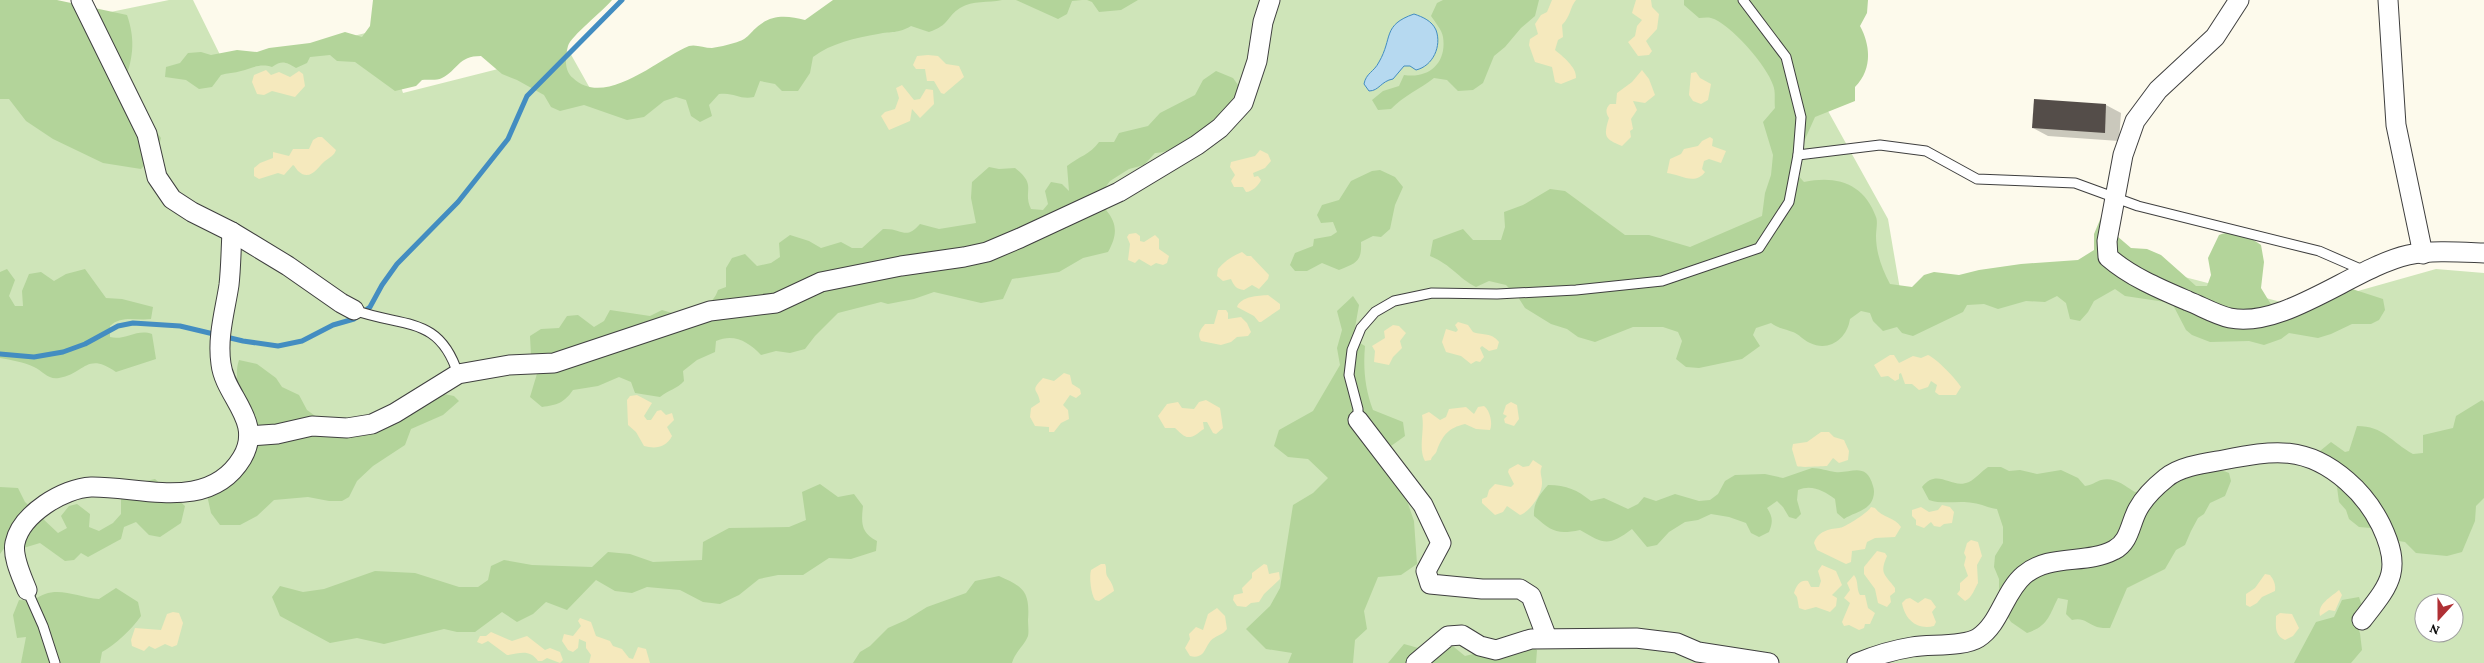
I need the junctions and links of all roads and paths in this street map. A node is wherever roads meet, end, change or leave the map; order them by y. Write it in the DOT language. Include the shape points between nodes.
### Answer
graph roads {
  1 [pos="80,0"];
  2 [pos="1270,0"];
  3 [pos="1743,0"];
  4 [pos="2239,0"];
  5 [pos="2388,0"];
  6 [pos="1798,155"];
  7 [pos="2114,198"];
  8 [pos="232,232"];
  9 [pos="2484,253"];
  10 [pos="2423,254"];
  11 [pos="2365,271"];
  12 [pos="354,310"];
  13 [pos="458,374"];
  14 [pos="1358,420"];
  15 [pos="249,436"];
  16 [pos="27,590"];
  17 [pos="2362,620"];
  18 [pos="1547,638"];
  19 [pos="55,663"];
  20 [pos="1416,663"];
  21 [pos="1769,663"];
  22 [pos="1857,663"];
  1 -- 8 [label="street" via="147,134 156,177 181,206"];
  2 -- 13 [label="street" via="1257,61 1236,112 1197,145 1119,192 1069,216 987,252 821,282 776,303 710,311 554,363"];
  3 -- 6 [label="lane" via="1786,57 1801,116"];
  4 -- 7 [label="street" via="2215,37 2158,90 2135,121 2123,155"];
  5 -- 10 [label="street" via="2396,125"];
  6 -- 7 [label="lane" via="1880,145 1926,151 1976,178 2075,184"];
  6 -- 14 [label="lane" via="1789,202 1759,248 1662,282 1497,294 1432,293 1394,301 1375,312 1361,328 1352,350 1349,376"];
  7 -- 11 [label="lane" via="2319,251"];
  7 -- 11 [label="street" via="2107,241 2108,258 2158,289 2230,318 2255,319 2291,308"];
  8 -- 12 [label="street"];
  8 -- 15 [label="street" via="229,282 220,330 221,365 242,407"];
  9 -- 10 [label="street"];
  10 -- 11 [label="street" via="2408,255"];
  12 -- 13 [label="lane" via="414,326 437,336 452,357"];
  13 -- 15 [label="street" via="372,424 347,428 312,426"];
  14 -- 18 [label="street" via="1423,505 1436,530 1441,543 1426,571 1430,584 1520,589 1531,596"];
  15 -- 16 [label="street" via="242,458 226,476 208,487 188,493 89,487 71,490 51,500 31,517 15,543"];
  16 -- 19 [label="lane"];
  17 -- 22 [label="street" via="2390,582 2393,571 2381,525 2355,488 2330,466 2307,456 2282,452 2210,462 2167,477 2138,508 2127,539 2115,550 2034,567 2012,590 1987,631 1966,644 1910,647"];
  18 -- 20 [label="street" via="1531,639 1496,650 1480,646 1462,635 1448,636"];
  18 -- 21 [label="street" via="1636,638"];
}
